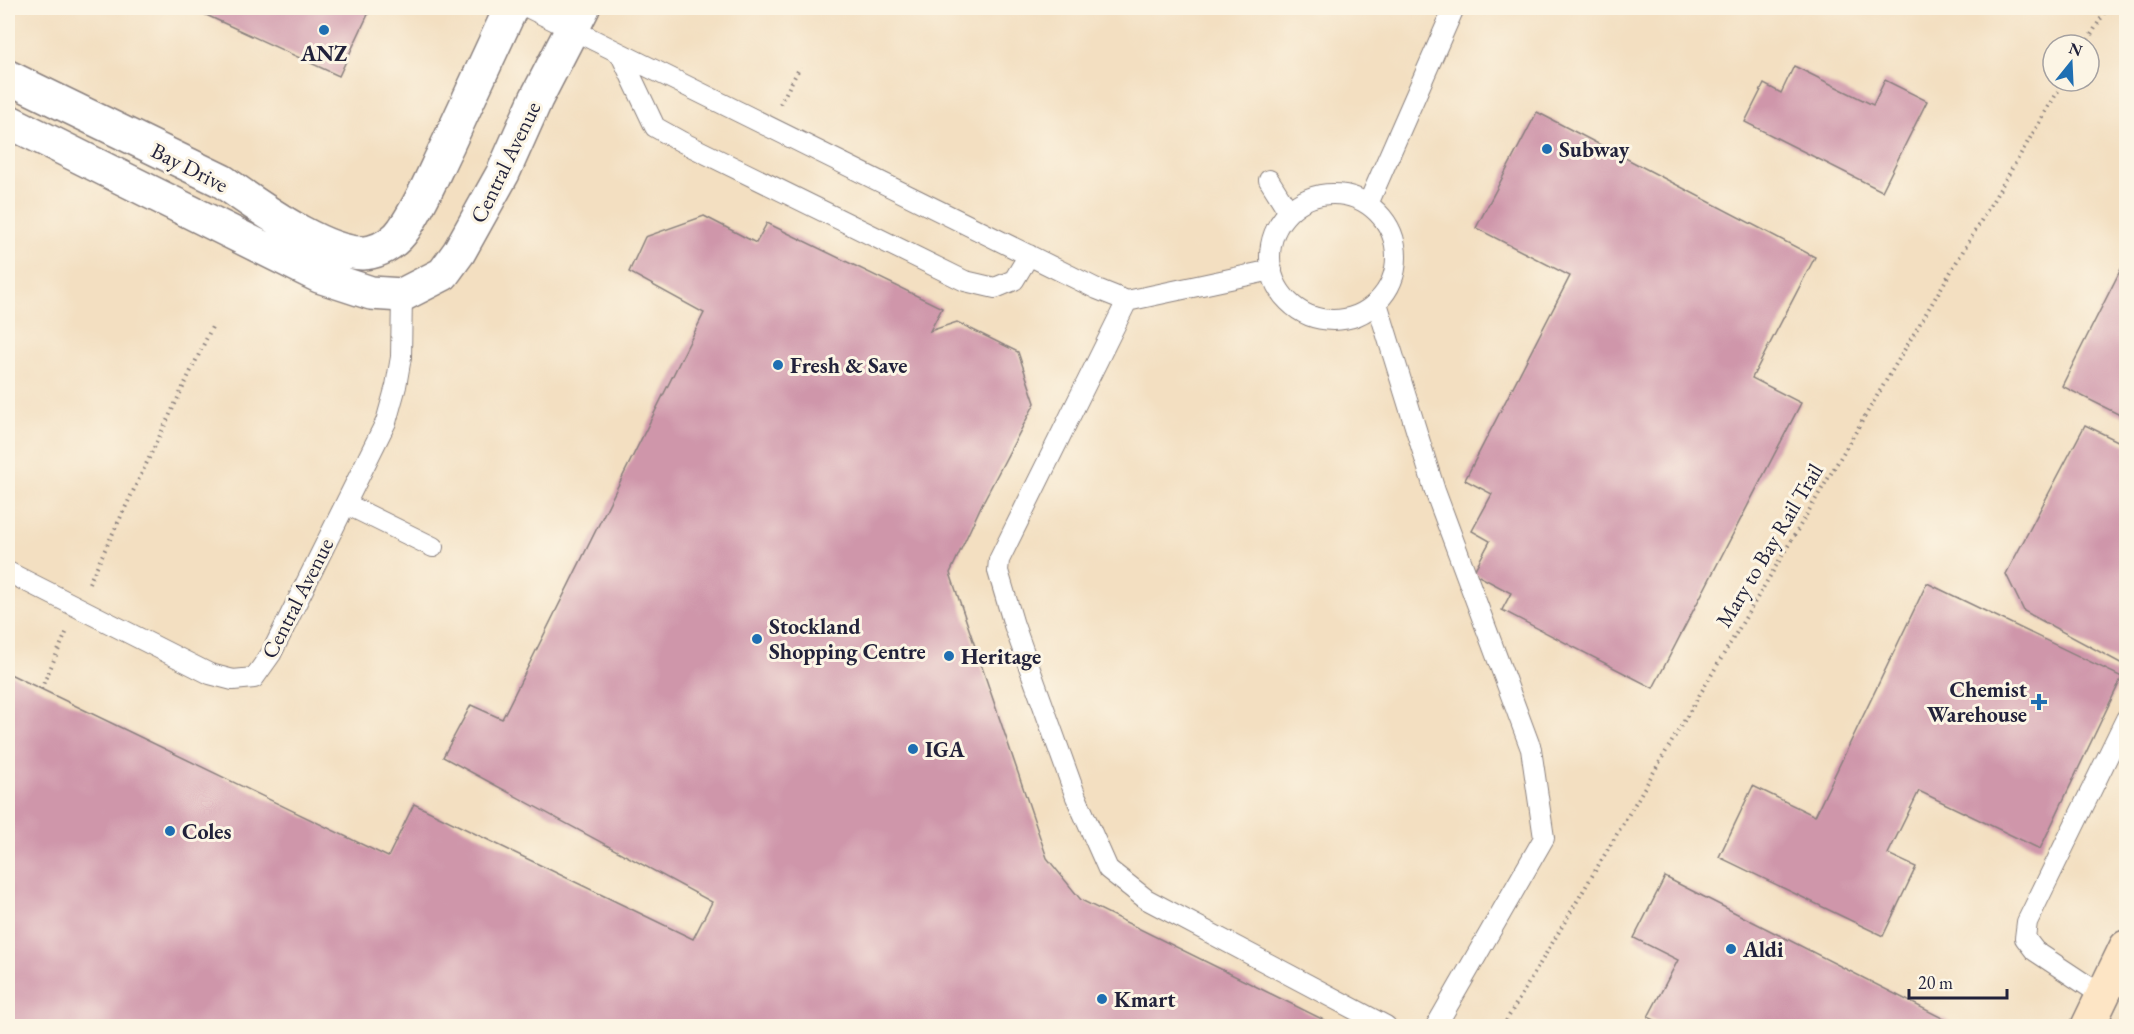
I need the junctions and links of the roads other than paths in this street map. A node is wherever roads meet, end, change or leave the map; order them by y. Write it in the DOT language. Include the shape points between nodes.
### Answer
graph roads {
  1 [pos="511,8"];
  2 [pos="529,8"];
  3 [pos="1454,8"];
  4 [pos="578,19"];
  5 [pos="620,53"];
  6 [pos="8,77"];
  7 [pos="8,122"];
  8 [pos="1269,180"];
  9 [pos="1368,204"];
  10 [pos="1289,212"];
  11 [pos="1029,255"];
  12 [pos="1272,270"];
  13 [pos="386,294"];
  14 [pos="1127,302"];
  15 [pos="1377,303"];
  16 [pos="346,504"];
  17 [pos="433,547"];
  18 [pos="8,572"];
  19 [pos="2127,719"];
  20 [pos="2127,947"];
  21 [pos="2103,996"];
  22 [pos="1386,1026"];
  23 [pos="1436,1026"];
  24 [pos="2088,1026"];
  1 -- 6 [label="street, Bay Drive" via="408,222 393,242 372,252 348,252 323,243 222,181"];
  2 -- 4 [label="lane"];
  3 -- 9 [label="lane"];
  4 -- 5 [label="lane"];
  4 -- 13 [label="street, Central Avenue" via="503,173 459,252 443,274"];
  5 -- 11 [label="lane"];
  5 -- 11 [label="lane" via="655,127 682,142 965,281 995,288 1014,280"];
  7 -- 13 [label="street, Bay Drive" via="319,276"];
  8 -- 10 [label="lane"];
  9 -- 10 [label="lane" via="1349,195 1327,194 1307,199"];
  9 -- 15 [label="lane" via="1384,219 1394,237 1397,258 1386,292"];
  10 -- 12 [label="lane" via="1276,228 1270,249"];
  11 -- 14 [label="lane"];
  12 -- 14 [label="lane"];
  12 -- 15 [label="lane" via="1278,288 1305,314 1343,320"];
  13 -- 16 [label="lane, Central Avenue" via="401,357 396,386 386,422"];
  14 -- 22 [label="lane" via="999,560 998,571 1014,625 1076,796 1108,869 1146,898"];
  15 -- 23 [label="lane" via="1435,491 1531,749 1544,838"];
  16 -- 17 [label="lane"];
  16 -- 18 [label="lane, Central Avenue" via="271,654 254,678 233,680 210,674"];
  19 -- 21 [label="lane" via="2027,922 2025,938 2035,951"];
  20 -- 21 [label="main road"];
  21 -- 24 [label="main road"];
}
